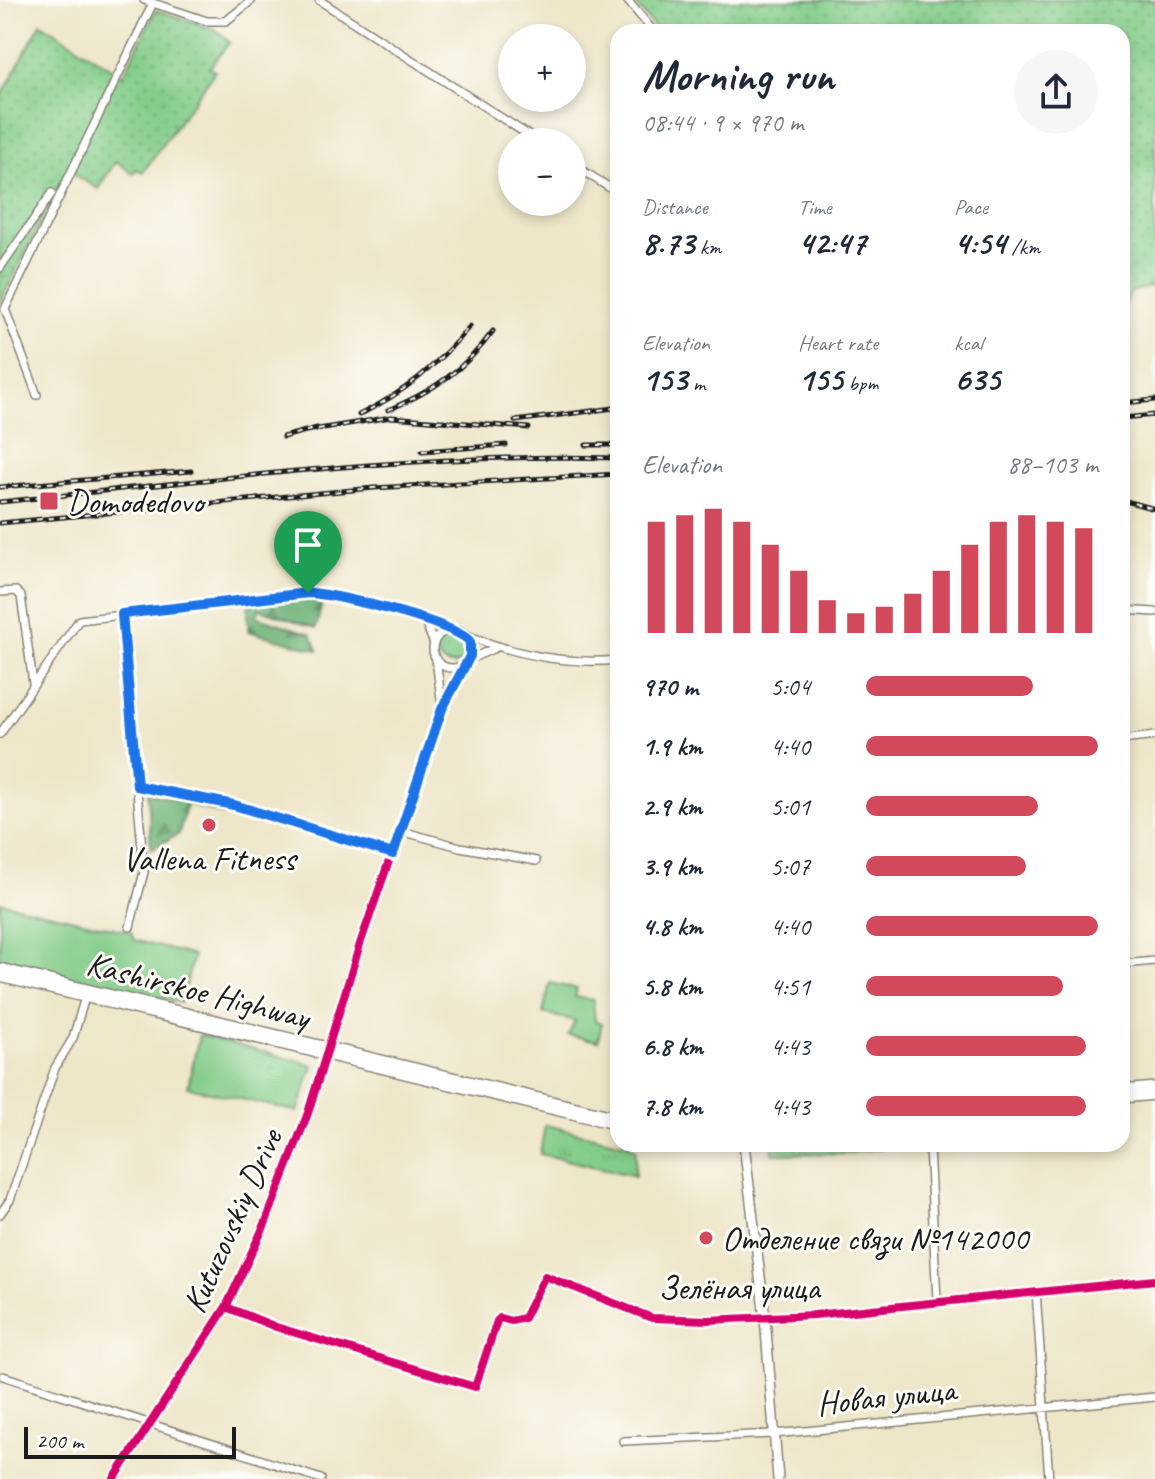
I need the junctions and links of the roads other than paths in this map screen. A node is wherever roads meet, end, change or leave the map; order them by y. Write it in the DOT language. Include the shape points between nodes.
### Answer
graph roads {
  1 [pos="144,0"];
  2 [pos="252,0"];
  3 [pos="319,0"];
  4 [pos="627,0"];
  5 [pos="153,3"];
  6 [pos="647,24"];
  7 [pos="517,128"];
  8 [pos="586,173"];
  9 [pos="610,188"];
  10 [pos="52,193"];
  11 [pos="0,268"];
  12 [pos="2,310"];
  13 [pos="37,395"];
  14 [pos="0,592"];
  15 [pos="1130,610"];
  16 [pos="1155,612"];
  17 [pos="122,614"];
  18 [pos="425,622"];
  19 [pos="453,630"];
  20 [pos="464,634"];
  21 [pos="434,644"];
  22 [pos="497,647"];
  23 [pos="436,659"];
  24 [pos="610,660"];
  25 [pos="466,662"];
  26 [pos="33,683"];
  27 [pos="442,709"];
  28 [pos="0,734"];
  29 [pos="1155,736"];
  30 [pos="1130,739"];
  31 [pos="137,786"];
  32 [pos="401,831"];
  33 [pos="393,854"];
  34 [pos="536,861"];
  35 [pos="130,927"];
  36 [pos="1155,961"];
  37 [pos="1130,963"];
  38 [pos="0,968"];
  39 [pos="0,977"];
  40 [pos="85,997"];
  41 [pos="328,1053"];
  42 [pos="1155,1087"];
  43 [pos="1130,1089"];
  44 [pos="1155,1095"];
  45 [pos="1130,1097"];
  46 [pos="610,1115"];
  47 [pos="610,1123"];
  48 [pos="745,1152"];
  49 [pos="929,1152"];
  50 [pos="0,1214"];
  51 [pos="1155,1280"];
  52 [pos="1036,1291"];
  53 [pos="937,1300"];
  54 [pos="226,1307"];
  55 [pos="765,1318"];
  56 [pos="3,1376"];
  57 [pos="1155,1397"];
  58 [pos="1042,1406"];
  59 [pos="150,1424"];
  60 [pos="774,1434"];
  61 [pos="623,1441"];
  62 [pos="114,1479"];
  63 [pos="321,1479"];
  64 [pos="778,1479"];
  65 [pos="1049,1479"];
  1 -- 5 [label="street"];
  2 -- 5 [label="street" via="226,21 207,21"];
  3 -- 7 [label="street"];
  4 -- 6 [label="street"];
  5 -- 12 [label="street"];
  8 -- 9 [label="street"];
  10 -- 11 [label="street"];
  12 -- 13 [label="street"];
  14 -- 26 [label="street" via="21,596"];
  15 -- 16 [label="street"];
  17 -- 18 [label="street" via="323,593"];
  17 -- 26 [label="street" via="79,620"];
  17 -- 31 [label="street"];
  18 -- 19 [label="street"];
  18 -- 21 [label="street"];
  19 -- 20 [label="street"];
  19 -- 21 [label="street" via="440,634"];
  20 -- 22 [label="street"];
  20 -- 25 [label="street" via="471,647"];
  21 -- 23 [label="street"];
  22 -- 24 [label="street" via="573,660"];
  22 -- 25 [label="street"];
  23 -- 25 [label="street" via="449,668"];
  23 -- 27 [label="street"];
  25 -- 27 [label="street, Kutuzovskiy Drive"];
  26 -- 28 [label="street"];
  27 -- 32 [label="street, Kutuzovskiy Drive"];
  29 -- 30 [label="street"];
  31 -- 33 [label="street" via="234,805"];
  31 -- 35 [label="street" via="144,872"];
  32 -- 33 [label="street, Kutuzovskiy Drive"];
  32 -- 34 [label="street"];
  33 -- 41 [label="street, Kutuzovskiy Drive"];
  36 -- 37 [label="street"];
  38 -- 41 [label="main road, Kashirskoe Highway"];
  39 -- 40 [label="main road, Kashirskoe Highway"];
  40 -- 41 [label="main road, Kashirskoe Highway"];
  40 -- 50 [label="street" via="10,1200"];
  41 -- 46 [label="main road, Kashirskoe Highway"];
  41 -- 47 [label="main road, Kashirskoe Highway"];
  41 -- 54 [label="street, Kutuzovskiy Drive" via="281,1187"];
  42 -- 43 [label="main road"];
  44 -- 45 [label="main road"];
  48 -- 55 [label="main road"];
  49 -- 53 [label="street"];
  51 -- 52 [label="street, Зелёная улица"];
  52 -- 53 [label="street, Зелёная улица"];
  52 -- 58 [label="street"];
  53 -- 55 [label="street, Зелёная улица"];
  54 -- 55 [label="street, Зелёная улица" via="475,1387 497,1321 524,1318 545,1276 652,1318"];
  54 -- 59 [label="street, Kutuzovskiy Drive"];
  55 -- 60 [label="main road"];
  56 -- 59 [label="street"];
  57 -- 58 [label="street, Новая улица"];
  58 -- 60 [label="street, Новая улица"];
  58 -- 65 [label="street"];
  59 -- 62 [label="street, Kutuzovskiy Drive"];
  59 -- 63 [label="street"];
  60 -- 61 [label="street, Новая улица"];
  60 -- 64 [label="main road"];
}
